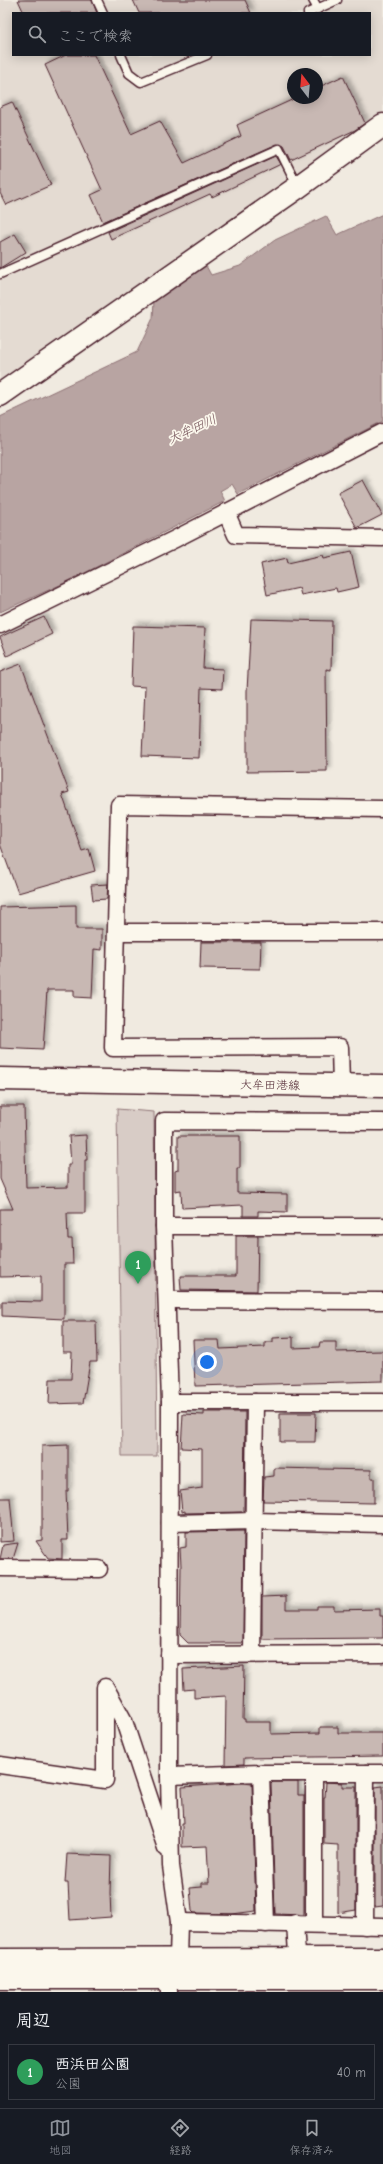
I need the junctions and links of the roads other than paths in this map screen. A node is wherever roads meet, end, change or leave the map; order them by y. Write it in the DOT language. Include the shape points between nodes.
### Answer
graph roads {
  1 [pos="97,0"];
  2 [pos="313,0"];
  3 [pos="337,0"];
  4 [pos="318,9"];
  5 [pos="103,12"];
  6 [pos="310,12"];
  7 [pos="121,56"];
  8 [pos="205,56"];
  9 [pos="383,125"];
  10 [pos="298,187"];
  11 [pos="0,274"];
  12 [pos="0,395"];
  13 [pos="383,432"];
  14 [pos="226,512"];
  15 [pos="383,538"];
  16 [pos="0,625"];
  17 [pos="383,809"];
  18 [pos="116,932"];
  19 [pos="383,932"];
  20 [pos="0,1079"];
  21 [pos="341,1086"];
  22 [pos="383,1086"];
  23 [pos="383,1122"];
  24 [pos="164,1226"];
  25 [pos="383,1226"];
  26 [pos="168,1300"];
  27 [pos="383,1301"];
  28 [pos="170,1402"];
  29 [pos="255,1402"];
  30 [pos="383,1402"];
  31 [pos="254,1521"];
  32 [pos="170,1523"];
  33 [pos="383,1524"];
  34 [pos="0,1568"];
  35 [pos="99,1569"];
  36 [pos="252,1653"];
  37 [pos="383,1654"];
  38 [pos="169,1655"];
  39 [pos="0,1765"];
  40 [pos="261,1773"];
  41 [pos="366,1773"];
  42 [pos="383,1773"];
  43 [pos="314,1774"];
  44 [pos="168,1776"];
  45 [pos="171,1866"];
  46 [pos="179,1922"];
  47 [pos="295,1923"];
  48 [pos="266,1924"];
  49 [pos="314,1924"];
  50 [pos="365,1926"];
  51 [pos="383,1926"];
  52 [pos="383,1959"];
  53 [pos="0,1960"];
  54 [pos="298,1969"];
  55 [pos="172,1976"];
  56 [pos="0,1978"];
  57 [pos="383,1978"];
  1 -- 5 [label="lane"];
  2 -- 4 [label="lane"];
  3 -- 4 [label="lane"];
  4 -- 6 [label="lane"];
  7 -- 8 [label="lane" via="129,73 141,82"];
  9 -- 10 [label="street"];
  10 -- 11 [label="lane" via="279,149"];
  10 -- 12 [label="street"];
  13 -- 14 [label="street"];
  14 -- 15 [label="street" via="236,535"];
  14 -- 16 [label="street"];
  17 -- 18 [label="street" via="119,806"];
  18 -- 19 [label="street"];
  18 -- 21 [label="street" via="113,1048 340,1047"];
  20 -- 21 [label="street, 大牟田港線"];
  21 -- 22 [label="street, 大牟田港線"];
  23 -- 24 [label="street" via="164,1121"];
  24 -- 25 [label="street"];
  24 -- 26 [label="street"];
  26 -- 27 [label="street"];
  26 -- 28 [label="street"];
  28 -- 29 [label="street"];
  28 -- 32 [label="street"];
  29 -- 30 [label="street"];
  29 -- 31 [label="street"];
  31 -- 32 [label="street"];
  31 -- 33 [label="street"];
  31 -- 36 [label="street"];
  32 -- 38 [label="street"];
  34 -- 35 [label="street"];
  36 -- 37 [label="street"];
  36 -- 38 [label="street"];
  38 -- 44 [label="street"];
  39 -- 45 [label="street" via="104,1780 105,1687 124,1720"];
  40 -- 43 [label="street"];
  40 -- 44 [label="street"];
  40 -- 48 [label="street"];
  41 -- 42 [label="street"];
  41 -- 43 [label="street"];
  41 -- 50 [label="street"];
  43 -- 49 [label="street"];
  44 -- 45 [label="street"];
  45 -- 46 [label="street"];
  46 -- 48 [label="street"];
  46 -- 55 [label="street"];
  47 -- 48 [label="street"];
  47 -- 49 [label="street"];
  47 -- 54 [label="street"];
  49 -- 50 [label="street"];
  50 -- 51 [label="street"];
  52 -- 54 [label="street"];
  53 -- 55 [label="street"];
  54 -- 55 [label="street"];
  54 -- 57 [label="street"];
  55 -- 56 [label="street"];
}
